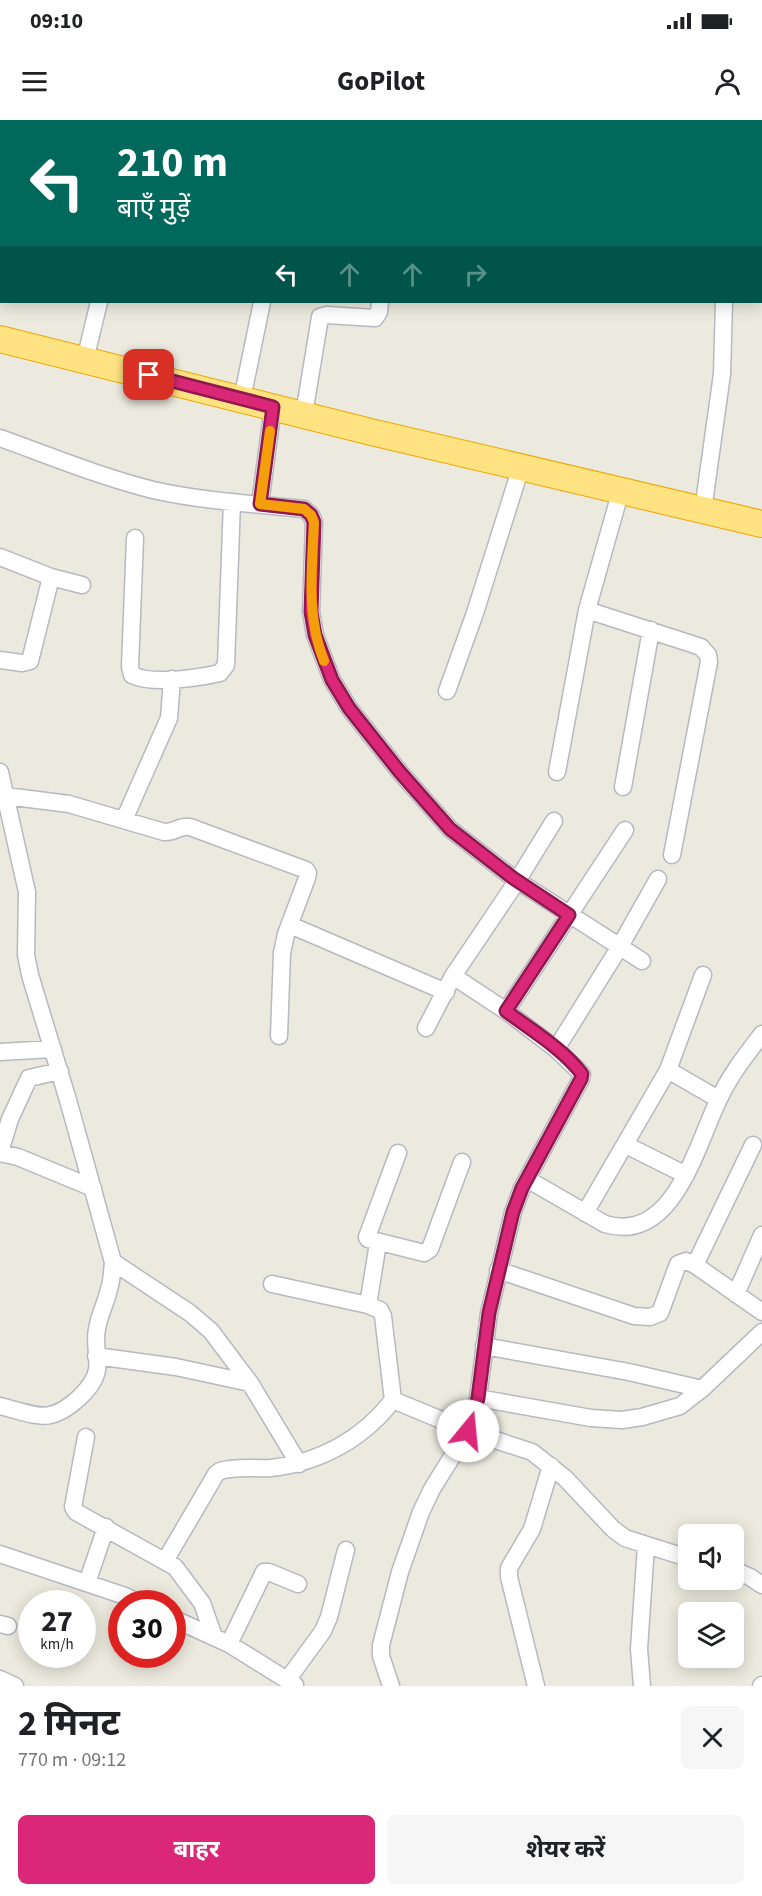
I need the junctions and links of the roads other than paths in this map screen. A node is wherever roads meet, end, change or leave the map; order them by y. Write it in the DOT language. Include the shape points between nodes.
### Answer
graph roads {
  1 [pos="99,303"];
  2 [pos="262,303"];
  3 [pos="381,303"];
  4 [pos="724,303"];
  5 [pos="0,339"];
  6 [pos="85,360"];
  7 [pos="242,399"];
  8 [pos="273,407"];
  9 [pos="303,414"];
  10 [pos="0,438"];
  11 [pos="520,467"];
  12 [pos="621,490"];
  13 [pos="232,502"];
  14 [pos="260,504"];
  15 [pos="703,510"];
  16 [pos="762,524"];
  17 [pos="135,538"];
  18 [pos="0,557"];
  19 [pos="51,577"];
  20 [pos="82,585"];
  21 [pos="587,610"];
  22 [pos="651,630"];
  23 [pos="0,660"];
  24 [pos="172,679"];
  25 [pos="447,691"];
  26 [pos="0,771"];
  27 [pos="557,772"];
  28 [pos="622,788"];
  29 [pos="6,796"];
  30 [pos="124,820"];
  31 [pos="554,821"];
  32 [pos="625,830"];
  33 [pos="672,855"];
  34 [pos="658,879"];
  35 [pos="517,881"];
  36 [pos="569,915"];
  37 [pos="290,925"];
  38 [pos="619,948"];
  39 [pos="642,961"];
  40 [pos="703,975"];
  41 [pos="453,976"];
  42 [pos="446,992"];
  43 [pos="506,1011"];
  44 [pos="426,1028"];
  45 [pos="762,1034"];
  46 [pos="279,1036"];
  47 [pos="53,1049"];
  48 [pos="556,1049"];
  49 [pos="0,1052"];
  50 [pos="668,1070"];
  51 [pos="60,1071"];
  52 [pos="718,1099"];
  53 [pos="626,1145"];
  54 [pos="753,1145"];
  55 [pos="0,1153"];
  56 [pos="398,1153"];
  57 [pos="462,1162"];
  58 [pos="686,1175"];
  59 [pos="527,1179"];
  60 [pos="93,1188"];
  61 [pos="585,1213"];
  62 [pos="762,1235"];
  63 [pos="378,1243"];
  64 [pos="113,1262"];
  65 [pos="695,1265"];
  66 [pos="498,1270"];
  67 [pos="272,1284"];
  68 [pos="736,1294"];
  69 [pos="368,1305"];
  70 [pos="762,1312"];
  71 [pos="762,1332"];
  72 [pos="484,1346"];
  73 [pos="96,1356"];
  74 [pos="250,1383"];
  75 [pos="702,1389"];
  76 [pos="478,1398"];
  77 [pos="393,1400"];
  78 [pos="0,1406"];
  79 [pos="468,1431"];
  80 [pos="86,1437"];
  81 [pos="299,1464"];
  82 [pos="551,1466"];
  83 [pos="105,1527"];
  84 [pos="646,1545"];
  85 [pos="346,1550"];
  86 [pos="0,1554"];
  87 [pos="678,1555"];
  88 [pos="165,1561"];
  89 [pos="744,1574"];
  90 [pos="87,1583"];
  91 [pos="298,1584"];
  92 [pos="762,1585"];
  93 [pos="108,1591"];
  94 [pos="186,1624"];
  95 [pos="221,1640"];
  96 [pos="0,1679"];
  97 [pos="292,1682"];
  98 [pos="15,1686"];
  99 [pos="392,1686"];
  100 [pos="536,1686"];
  101 [pos="642,1686"];
  1 -- 6 [label="street"];
  2 -- 7 [label="street"];
  3 -- 9 [label="street" via="375,318 320,317"];
  4 -- 15 [label="street" via="722,374"];
  5 -- 6 [label="highway"];
  6 -- 7 [label="highway"];
  7 -- 8 [label="highway"];
  8 -- 9 [label="highway"];
  8 -- 14 [label="street"];
  9 -- 11 [label="highway"];
  10 -- 13 [label="street" via="153,490"];
  11 -- 12 [label="highway"];
  11 -- 25 [label="street"];
  12 -- 15 [label="highway"];
  12 -- 21 [label="street"];
  13 -- 14 [label="street"];
  13 -- 24 [label="street" via="224,669"];
  14 -- 35 [label="street" via="304,509 311,515 311,612 315,635 332,680 349,708 450,829"];
  15 -- 16 [label="highway"];
  17 -- 24 [label="street" via="132,675 149,680"];
  18 -- 19 [label="street"];
  19 -- 20 [label="street"];
  19 -- 23 [label="street" via="30,661"];
  21 -- 22 [label="street"];
  21 -- 27 [label="street"];
  22 -- 28 [label="street"];
  22 -- 33 [label="street" via="701,647 709,662"];
  24 -- 30 [label="street" via="169,718"];
  26 -- 29 [label="street"];
  29 -- 30 [label="street" via="69,804"];
  29 -- 47 [label="street" via="27,892 26,955"];
  30 -- 37 [label="street" via="169,833 190,827 302,867 307,878"];
  31 -- 35 [label="street"];
  32 -- 36 [label="street"];
  34 -- 38 [label="street"];
  35 -- 36 [label="street"];
  35 -- 41 [label="street"];
  36 -- 38 [label="street"];
  36 -- 43 [label="street"];
  37 -- 42 [label="street"];
  37 -- 46 [label="street" via="282,953"];
  38 -- 39 [label="street"];
  38 -- 48 [label="street"];
  40 -- 50 [label="street"];
  41 -- 42 [label="street"];
  41 -- 43 [label="street"];
  42 -- 44 [label="street"];
  43 -- 48 [label="street"];
  45 -- 52 [label="street"];
  47 -- 49 [label="street"];
  47 -- 51 [label="street"];
  48 -- 59 [label="street" via="582,1074 581,1079"];
  50 -- 52 [label="street"];
  50 -- 53 [label="street"];
  51 -- 55 [label="street" via="29,1078"];
  51 -- 60 [label="street"];
  52 -- 58 [label="street"];
  53 -- 58 [label="street"];
  53 -- 61 [label="street"];
  54 -- 65 [label="street"];
  55 -- 60 [label="street"];
  56 -- 63 [label="street" via="367,1233 368,1239"];
  57 -- 63 [label="street" via="428,1252"];
  58 -- 61 [label="street" via="656,1215 645,1222 616,1228"];
  59 -- 61 [label="street"];
  59 -- 66 [label="street" via="513,1212"];
  60 -- 64 [label="street"];
  62 -- 68 [label="street"];
  63 -- 69 [label="street"];
  64 -- 73 [label="street" via="110,1288 97,1327"];
  64 -- 74 [label="street" via="211,1331"];
  65 -- 66 [label="street" via="686,1261 678,1264 660,1313 643,1318"];
  65 -- 68 [label="street"];
  66 -- 72 [label="street"];
  67 -- 69 [label="street"];
  68 -- 70 [label="street"];
  69 -- 77 [label="street" via="380,1310 383,1316"];
  71 -- 75 [label="street"];
  72 -- 75 [label="street"];
  72 -- 76 [label="street"];
  73 -- 74 [label="street"];
  73 -- 78 [label="street" via="95,1379 57,1415 39,1416"];
  74 -- 81 [label="street"];
  75 -- 76 [label="street" via="680,1407 622,1420"];
  76 -- 79 [label="street"];
  77 -- 79 [label="street"];
  77 -- 81 [label="street" via="370,1426 333,1451"];
  79 -- 82 [label="street" via="532,1452"];
  79 -- 99 [label="street" via="432,1489 400,1572 381,1645"];
  80 -- 83 [label="street" via="73,1507"];
  81 -- 88 [label="street" via="220,1471"];
  82 -- 84 [label="street" via="614,1529 625,1538"];
  82 -- 100 [label="street" via="532,1529 509,1568"];
  83 -- 88 [label="street"];
  83 -- 90 [label="street"];
  84 -- 87 [label="street"];
  84 -- 101 [label="street" via="639,1649"];
  85 -- 97 [label="street" via="329,1617"];
  86 -- 90 [label="street"];
  88 -- 95 [label="street" via="202,1603"];
  89 -- 92 [label="street"];
  90 -- 93 [label="street"];
  91 -- 95 [label="street" via="264,1572"];
  94 -- 95 [label="street"];
  95 -- 97 [label="street"];
  96 -- 98 [label="street"];
}
